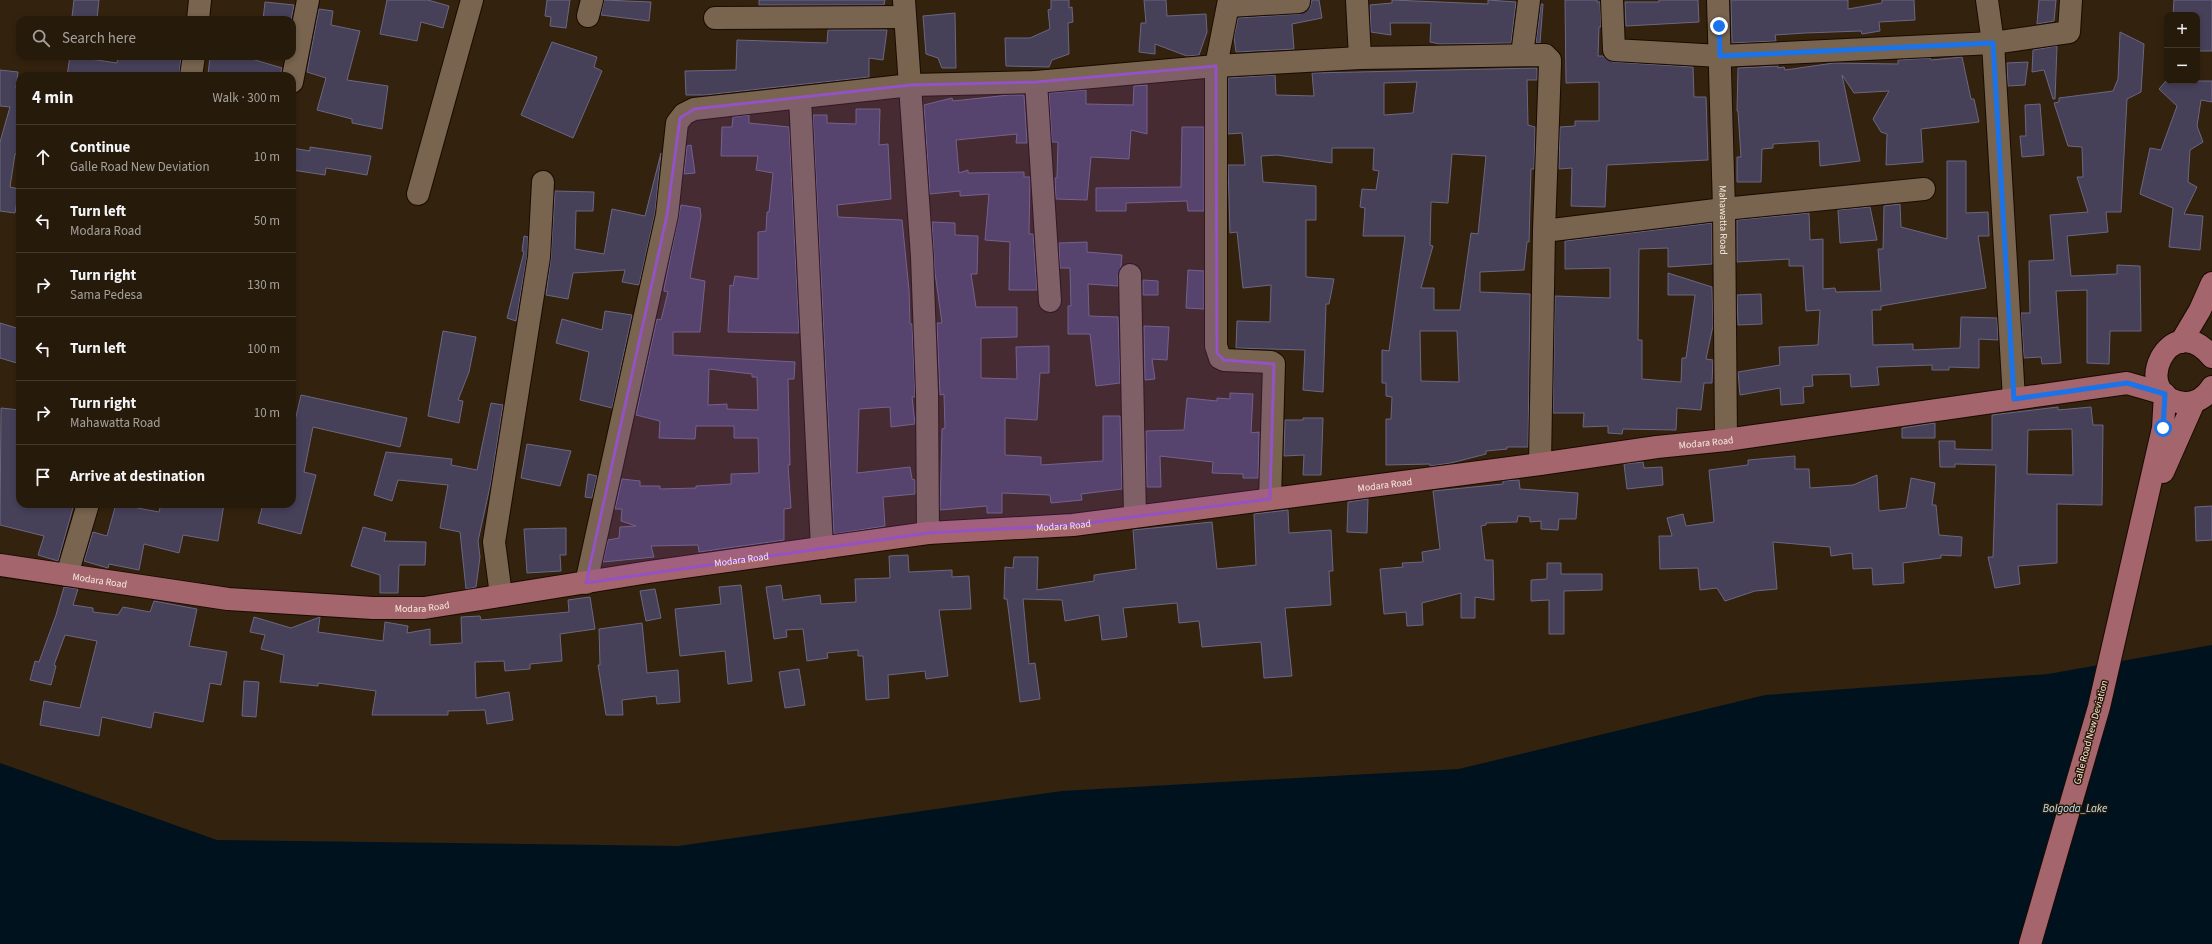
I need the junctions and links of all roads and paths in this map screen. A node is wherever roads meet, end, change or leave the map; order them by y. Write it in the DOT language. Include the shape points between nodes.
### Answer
graph roads {
  1 [pos="200,0"];
  2 [pos="308,0"];
  3 [pos="472,0"];
  4 [pos="1299,0"];
  5 [pos="1357,0"];
  6 [pos="1529,0"];
  7 [pos="1612,0"];
  8 [pos="1718,0"];
  9 [pos="1987,0"];
  10 [pos="2071,0"];
  11 [pos="1229,3"];
  12 [pos="904,9"];
  13 [pos="198,16"];
  14 [pos="715,18"];
  15 [pos="1993,43"];
  16 [pos="1522,55"];
  17 [pos="1720,56"];
  18 [pos="1360,58"];
  19 [pos="193,60"];
  20 [pos="1216,66"];
  21 [pos="192,72"];
  22 [pos="294,72"];
  23 [pos="1036,82"];
  24 [pos="911,85"];
  25 [pos="800,98"];
  26 [pos="543,182"];
  27 [pos="1924,189"];
  28 [pos="418,194"];
  29 [pos="1724,209"];
  30 [pos="1544,231"];
  31 [pos="1130,274"];
  32 [pos="2212,283"];
  33 [pos="1050,301"];
  34 [pos="2173,347"];
  35 [pos="2211,348"];
  36 [pos="2127,383"];
  37 [pos="2212,387"];
  38 [pos="2165,394"];
  39 [pos="2014,399"];
  40 [pos="2194,402"];
  41 [pos="1726,440"];
  42 [pos="1540,464"];
  43 [pos="1270,499"];
  44 [pos="87,508"];
  45 [pos="1135,516"];
  46 [pos="2142,517"];
  47 [pos="928,533"];
  48 [pos="822,548"];
  49 [pos="0,565"];
  50 [pos="67,575"];
  51 [pos="586,583"];
  52 [pos="501,595"];
  53 [pos="2030,944"];
  1 -- 13 [label="street"];
  2 -- 22 [label="street"];
  3 -- 28 [label="street"];
  4 -- 11 [label="street"];
  5 -- 18 [label="street"];
  6 -- 16 [label="street"];
  7 -- 17 [label="street" via="1614,50"];
  8 -- 17 [label="street, Mahawatta Road"];
  9 -- 15 [label="street"];
  10 -- 15 [label="street" via="2069,32"];
  11 -- 20 [label="street"];
  12 -- 14 [label="street"];
  12 -- 24 [label="street"];
  15 -- 17 [label="street"];
  15 -- 39 [label="street"];
  16 -- 18 [label="street"];
  16 -- 30 [label="street" via="1545,56 1550,60"];
  17 -- 29 [label="street, Mahawatta Road"];
  18 -- 20 [label="street"];
  19 -- 21 [label="street"];
  20 -- 23 [label="street"];
  20 -- 43 [label="street" via="1217,353 1224,360 1274,364"];
  23 -- 24 [label="street"];
  23 -- 33 [label="street"];
  24 -- 25 [label="street"];
  24 -- 47 [label="street" via="923,265"];
  25 -- 48 [label="street"];
  25 -- 51 [label="street" via="694,109 684,114 677,123 667,215"];
  26 -- 52 [label="street" via="539,257 494,542"];
  27 -- 29 [label="street"];
  29 -- 30 [label="street"];
  29 -- 41 [label="street, Mahawatta Road"];
  30 -- 42 [label="street"];
  31 -- 45 [label="street"];
  32 -- 34 [label="main road"];
  34 -- 35 [label="main road" via="2194,343"];
  34 -- 36 [label="main road"];
  34 -- 38 [label="main road" via="2159,359 2156,378"];
  36 -- 38 [label="main road, Modara Road"];
  36 -- 39 [label="main road, Modara Road"];
  37 -- 40 [label="main road" via="2202,398"];
  38 -- 40 [label="main road, Modara Road" via="2178,402"];
  38 -- 46 [label="main road, Galle Road New Deviation" via="2163,428"];
  39 -- 41 [label="main road, Modara Road"];
  40 -- 46 [label="main road, Galle Road New Deviation"];
  41 -- 42 [label="main road, Modara Road"];
  42 -- 43 [label="main road, Modara Road"];
  43 -- 45 [label="main road, Modara Road"];
  44 -- 50 [label="street"];
  45 -- 47 [label="main road, Modara Road" via="1073,525"];
  46 -- 53 [label="main road, Galle Road New Deviation" via="2099,707"];
  47 -- 48 [label="main road, Modara Road"];
  48 -- 51 [label="main road, Modara Road"];
  49 -- 50 [label="main road, Modara Road"];
  50 -- 52 [label="main road, Modara Road" via="228,599 373,608 424,608"];
  51 -- 52 [label="main road, Modara Road"];
}
